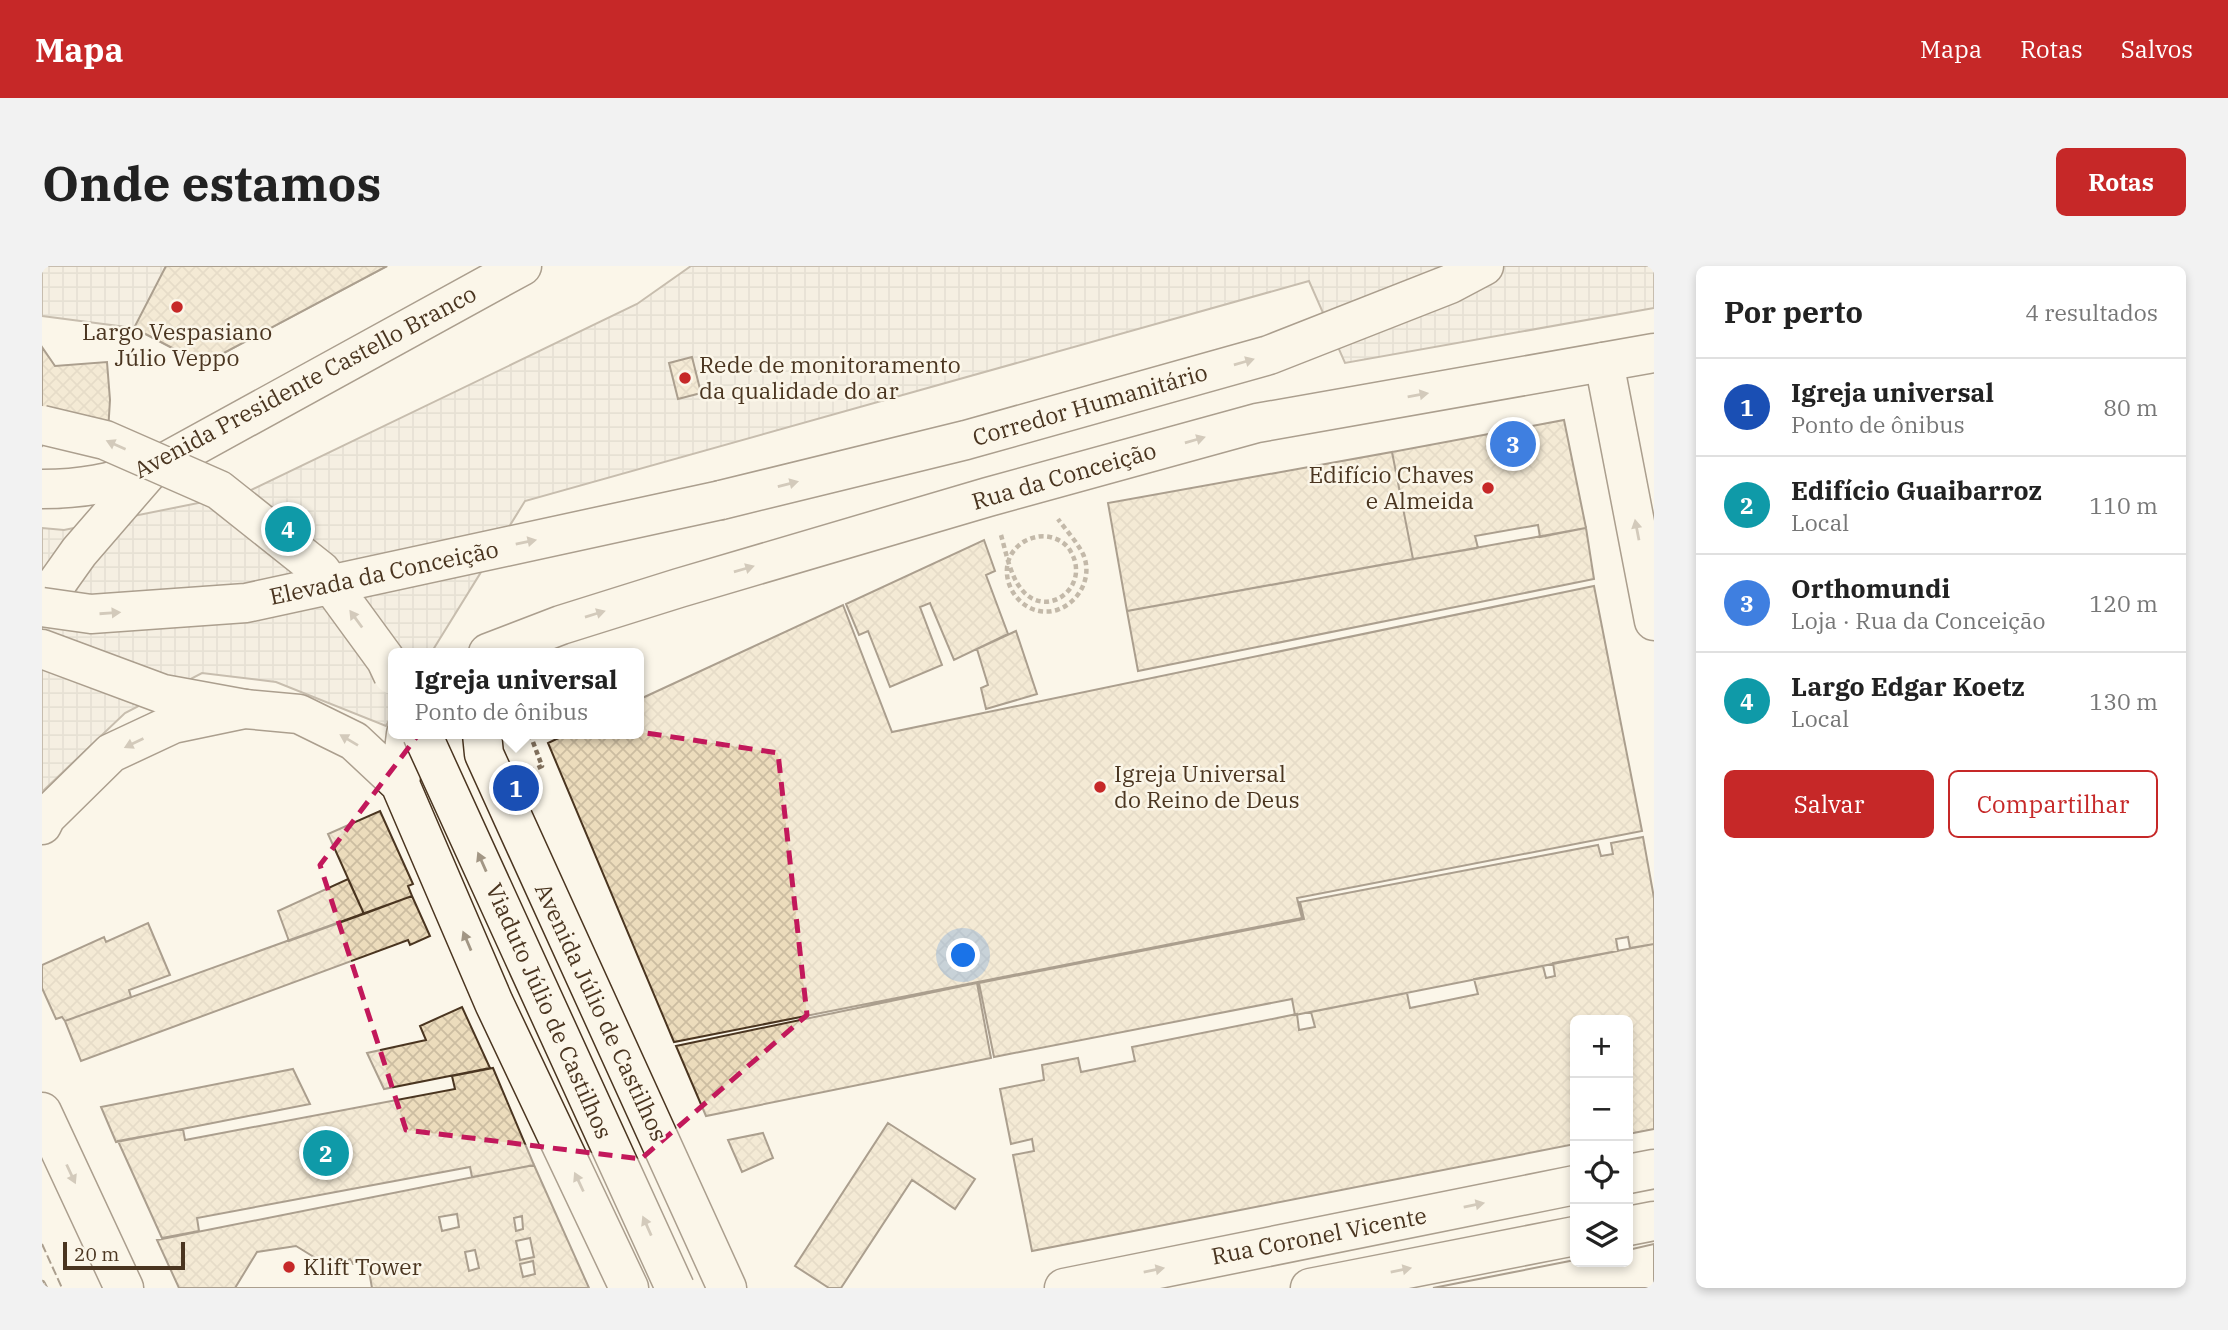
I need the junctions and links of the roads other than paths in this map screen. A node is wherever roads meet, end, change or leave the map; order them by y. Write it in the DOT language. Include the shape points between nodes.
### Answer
graph roads {
  1 [pos="522,266"];
  2 [pos="1484,266"];
  3 [pos="1654,353"];
  4 [pos="1604,362"];
  5 [pos="42,425"];
  6 [pos="149,471"];
  7 [pos="42,489"];
  8 [pos="721,500"];
  9 [pos="42,605"];
  10 [pos="1654,621"];
  11 [pos="521,645"];
  12 [pos="42,649"];
  13 [pos="388,664"];
  14 [pos="245,709"];
  15 [pos="405,739"];
  16 [pos="424,739"];
  17 [pos="482,739"];
  18 [pos="400,784"];
  19 [pos="42,825"];
  20 [pos="42,1112"];
  21 [pos="1654,1169"];
  22 [pos="1633,1173"];
  23 [pos="1570,1186"];
  24 [pos="1654,1221"];
  25 [pos="1633,1225"];
  26 [pos="1570,1237"];
  27 [pos="124,1288"];
  28 [pos="629,1288"];
  29 [pos="675,1288"];
  30 [pos="727,1288"];
  31 [pos="1063,1288"];
  32 [pos="1310,1288"];
  1 -- 6 [label="main road, Avenida Presidente Castello Branco"];
  8 -- 2 [label="main road, Corredor Humanitário, one-way" via="966,440 1269,355 1450,284"];
  3 -- 4 [label="main road, Rua da Conceição"];
  10 -- 4 [label="main road, one-way"];
  11 -- 4 [label="main road, Rua da Conceição, one-way" via="561,625 705,581 1256,422"];
  13 -- 5 [label="main road, one-way, bridge" via="321,571 219,490 106,440"];
  6 -- 7 [label="main road, Avenida Presidente Castello Branco" via="104,485"];
  6 -- 9 [label="main road" via="79,552"];
  9 -- 8 [label="main road, Elevada da Conceição, one-way, bridge" via="91,614 246,603"];
  12 -- 14 [label="main road" via="163,694"];
  18 -- 14 [label="main road, one-way" via="354,741 321,725 299,715"];
  14 -- 19 [label="main road, one-way" via="173,724 111,753"];
  15 -- 18 [label="main road"];
  29 -- 16 [label="main road, Viaduto Júlio de Castilhos, one-way, bridge"];
  17 -- 30 [label="main road, Avenida Júlio de Castilhos" via="488,764"];
  28 -- 18 [label="main road, one-way" via="494,1003"];
  20 -- 27 [label="main road, one-way"];
  21 -- 22 [label="main road"];
  31 -- 23 [label="main road, Rua Coronel Vicente, one-way"];
  24 -- 25 [label="main road"];
  32 -- 26 [label="main road, one-way"];
}
